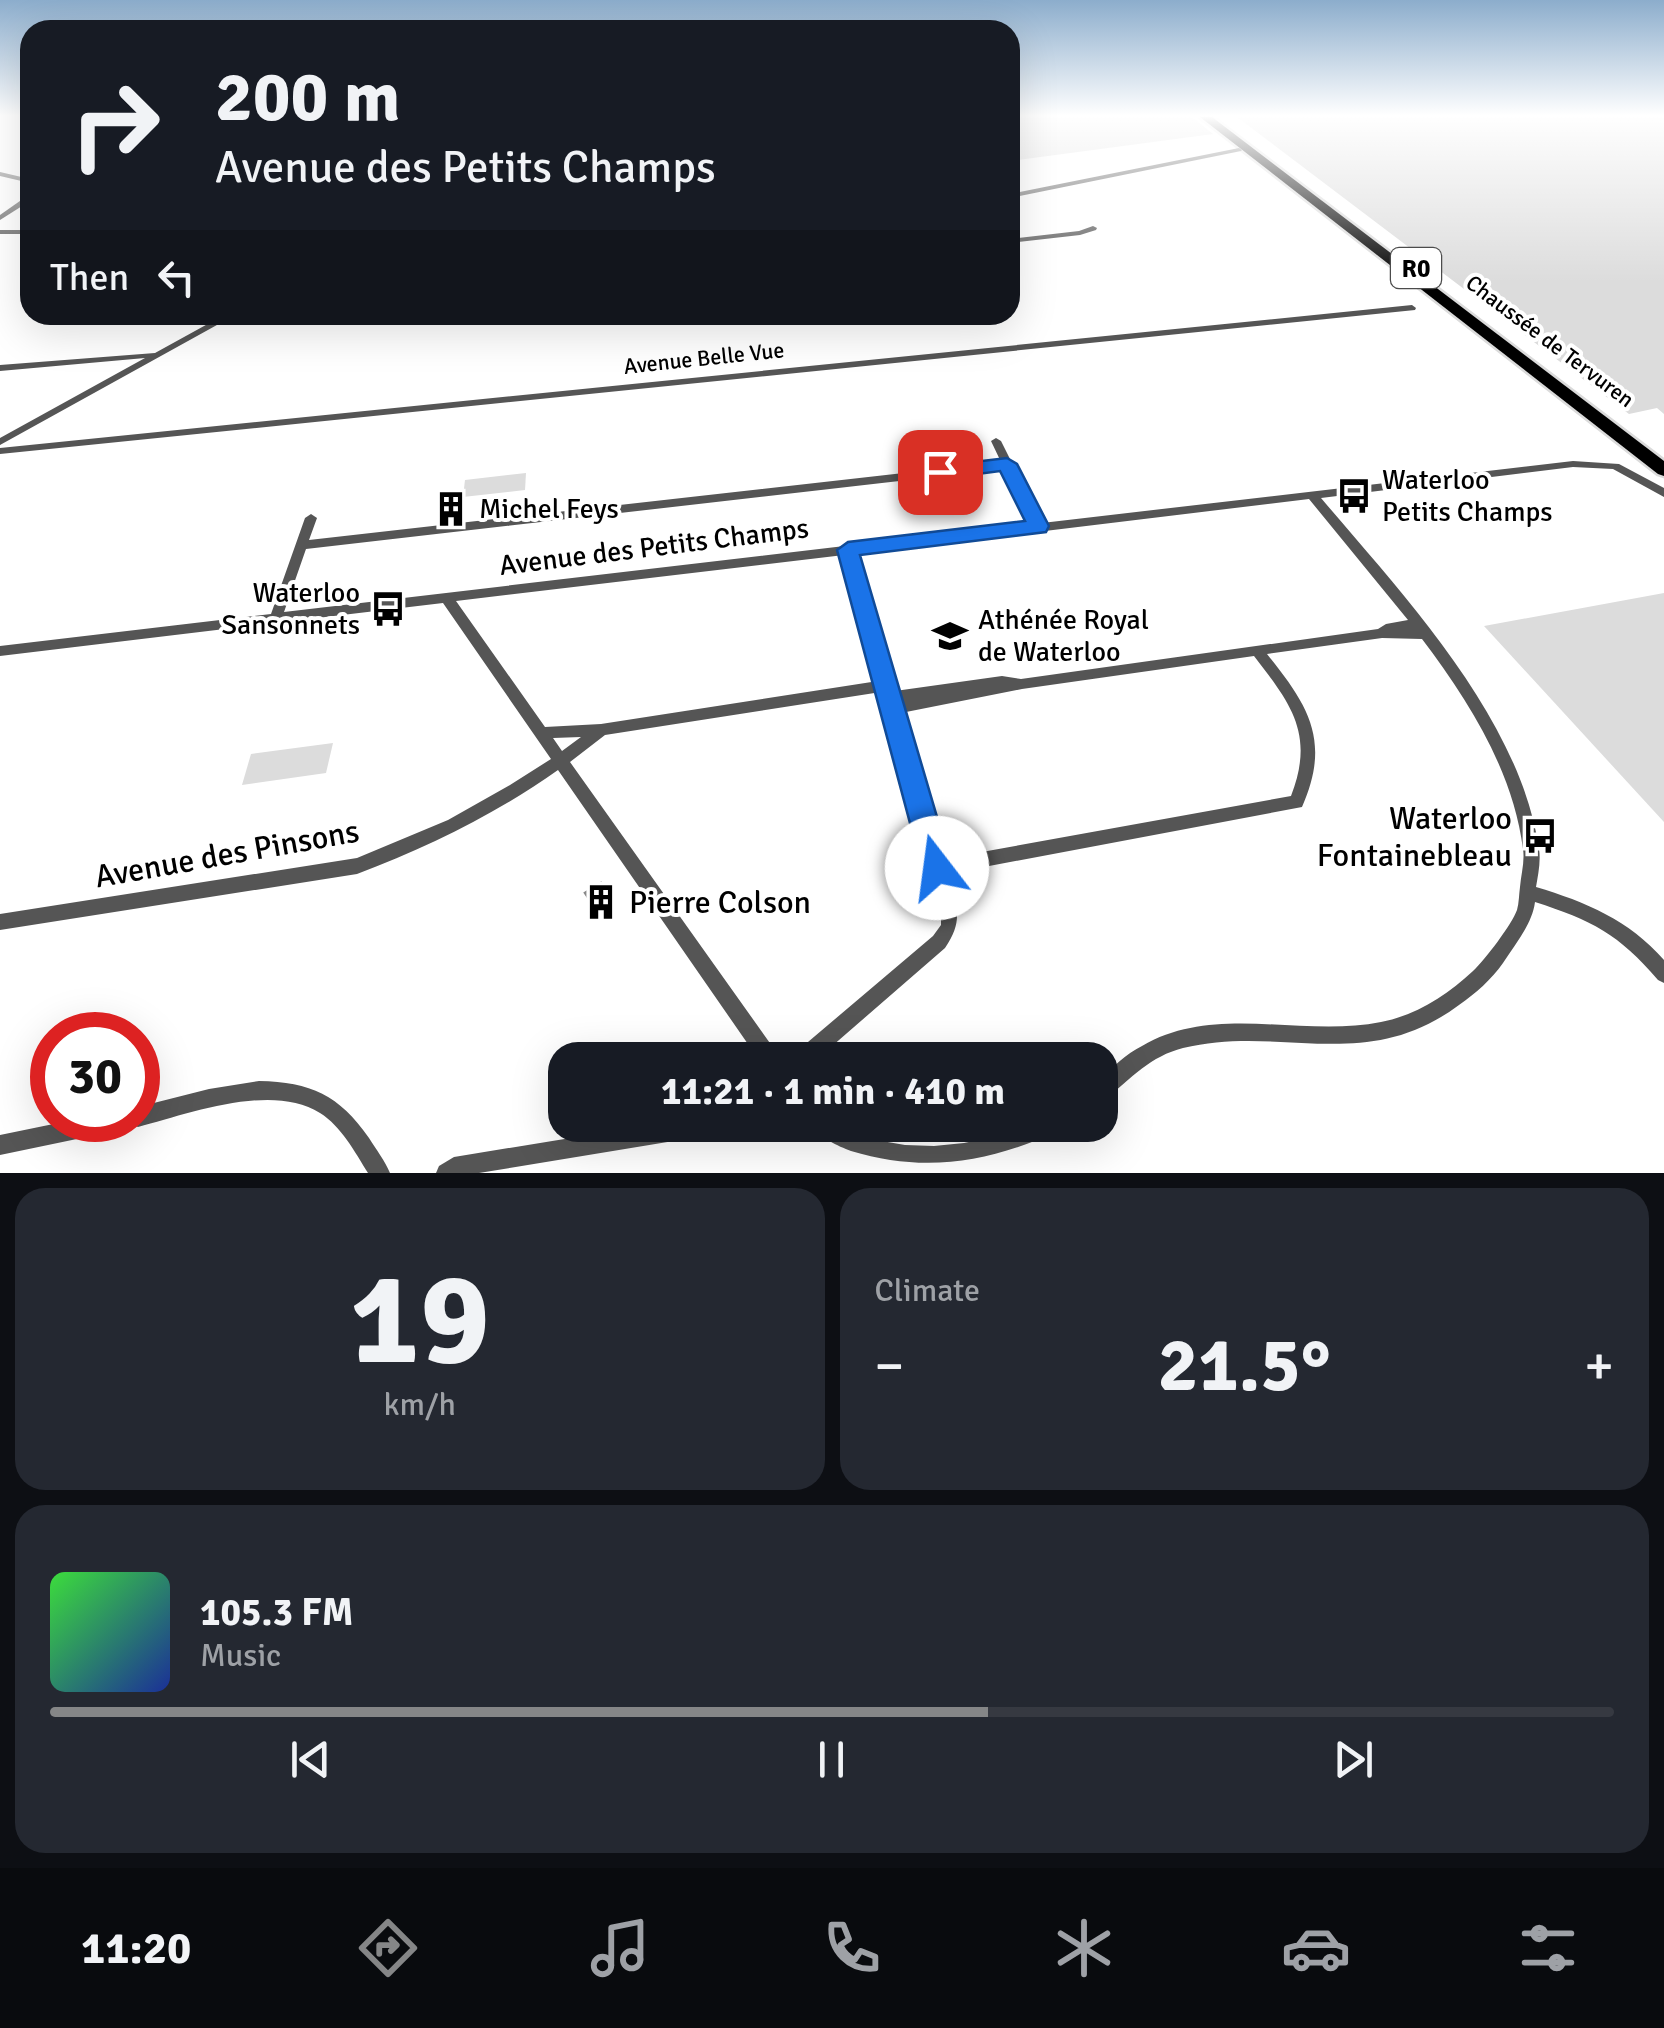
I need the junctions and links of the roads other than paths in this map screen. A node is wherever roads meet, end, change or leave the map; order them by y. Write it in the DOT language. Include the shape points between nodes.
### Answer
graph roads {
  1 [pos="1131,172"];
  2 [pos="1276,172"];
  3 [pos="1289,172"];
  4 [pos="1020,194"];
  5 [pos="1094,228"];
  6 [pos="1020,239"];
  7 [pos="1412,308"];
  8 [pos="213,325"];
  9 [pos="160,355"];
  10 [pos="0,368"];
  11 [pos="996,441"];
  12 [pos="0,442"];
  13 [pos="0,451"];
  14 [pos="1641,453"];
  15 [pos="1664,456"];
  16 [pos="1007,464"];
  17 [pos="1664,470"];
  18 [pos="1664,480"];
  19 [pos="1664,493"];
  20 [pos="1312,495"];
  21 [pos="311,518"];
  22 [pos="1038,526"];
  23 [pos="303,545"];
  24 [pos="848,550"];
  25 [pos="446,597"];
  26 [pos="276,617"];
  27 [pos="1421,629"];
  28 [pos="1264,650"];
  29 [pos="0,651"];
  30 [pos="891,697"];
  31 [pos="601,730"];
  32 [pos="541,733"];
  33 [pos="561,762"];
  34 [pos="937,868"];
  35 [pos="1533,894"];
  36 [pos="0,922"];
  37 [pos="1664,974"];
  38 [pos="760,1042"];
  39 [pos="823,1042"];
  40 [pos="1118,1077"];
  41 [pos="160,1112"];
  42 [pos="30,1138"];
  43 [pos="606,1142"];
  44 [pos="849,1142"];
  45 [pos="1003,1142"];
  46 [pos="0,1144"];
  47 [pos="380,1173"];
  48 [pos="446,1173"];
  1 -- 4 [label="street"];
  2 -- 14 [label="highway, Chaussée de Tervuren / R0"];
  3 -- 15 [label="highway, Chaussée de Tervuren / R0"];
  5 -- 6 [label="street"];
  7 -- 13 [label="street, Avenue Belle Vue"];
  8 -- 9 [label="street"];
  9 -- 10 [label="street"];
  9 -- 12 [label="street"];
  11 -- 16 [label="street"];
  14 -- 17 [label="highway, R0"];
  14 -- 18 [label="highway"];
  16 -- 22 [label="street"];
  16 -- 23 [label="street"];
  19 -- 20 [label="street, Avenue des Petits Champs" via="1615,466 1572,464"];
  20 -- 22 [label="street, Avenue des Petits Champs"];
  20 -- 27 [label="street"];
  21 -- 23 [label="street"];
  22 -- 24 [label="street, Avenue des Petits Champs"];
  23 -- 26 [label="street"];
  24 -- 25 [label="street, Avenue des Petits Champs"];
  24 -- 30 [label="street"];
  25 -- 26 [label="street, Avenue des Petits Champs"];
  25 -- 32 [label="street"];
  26 -- 29 [label="street, Avenue des Petits Champs"];
  27 -- 28 [label="street"];
  27 -- 35 [label="street" via="1500,740 1531,845"];
  28 -- 30 [label="street"];
  28 -- 34 [label="street" via="1304,712 1308,778 1296,802"];
  30 -- 31 [label="street"];
  30 -- 34 [label="street"];
  31 -- 32 [label="street"];
  31 -- 33 [label="street, Avenue des Pinsons"];
  32 -- 33 [label="street"];
  33 -- 36 [label="street, Avenue des Pinsons" via="405,850 356,866"];
  33 -- 38 [label="street"];
  34 -- 39 [label="street" via="948,910 939,942"];
  35 -- 37 [label="street" via="1624,929"];
  35 -- 40 [label="street" via="1514,945 1459,998 1415,1024 1365,1034 1199,1035 1152,1050"];
  41 -- 47 [label="street" via="283,1089 326,1106"];
  42 -- 46 [label="street"];
  43 -- 48 [label="street"];
  44 -- 45 [label="street" via="920,1159"];
}
